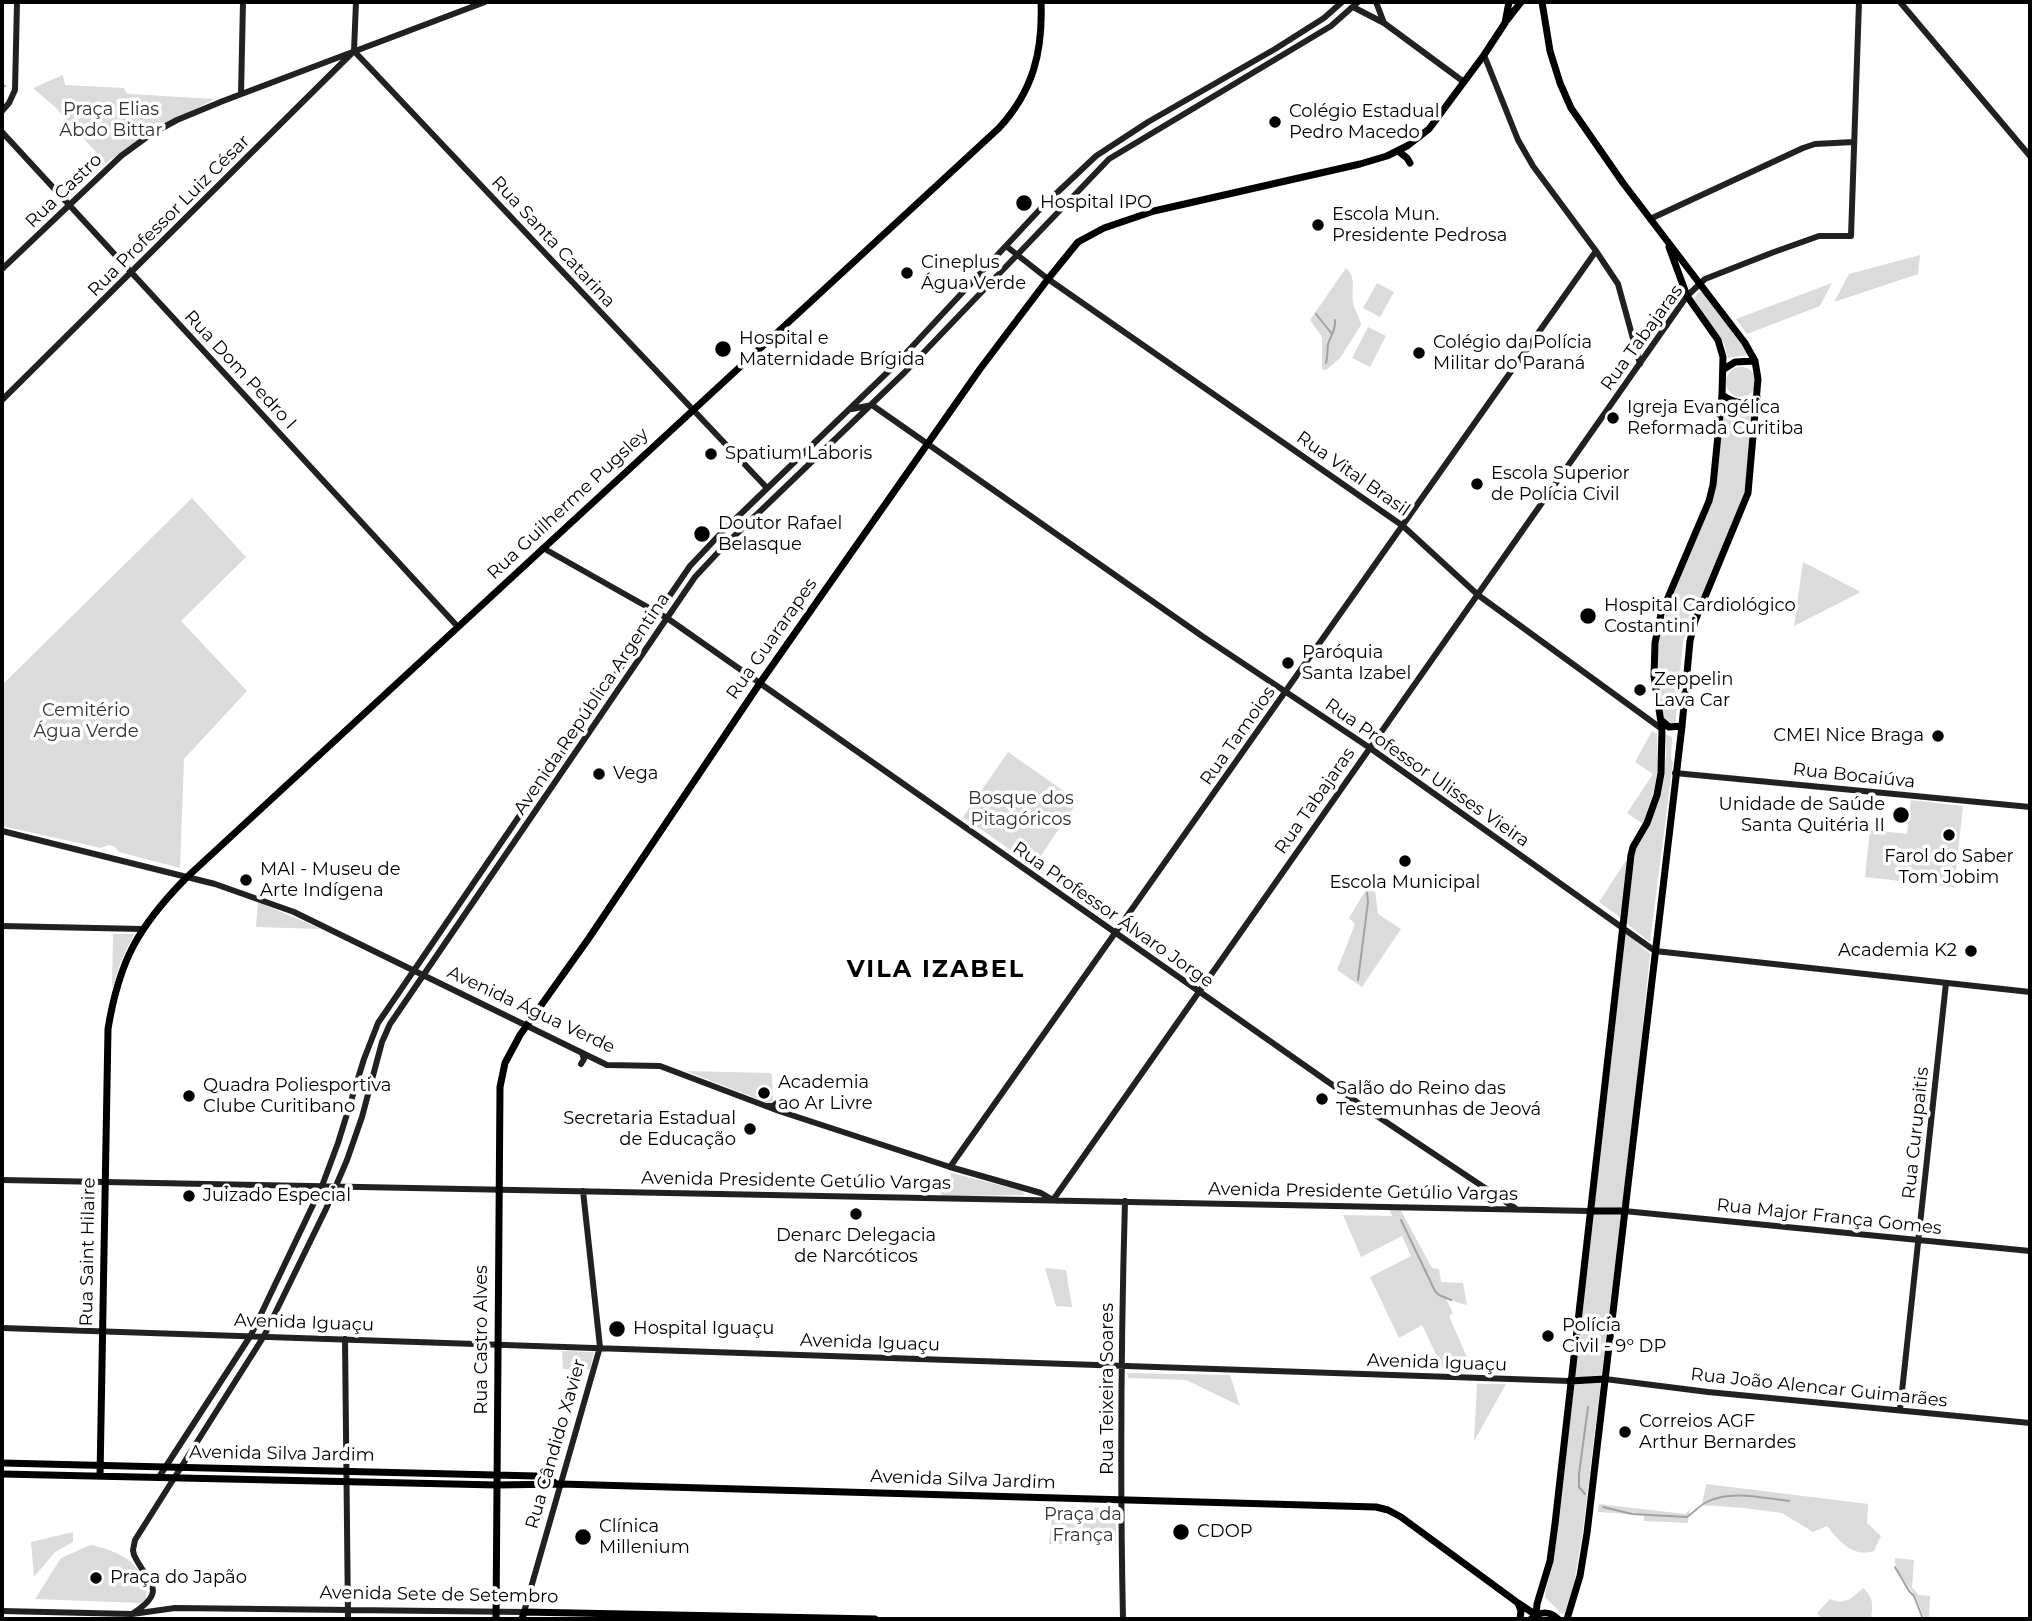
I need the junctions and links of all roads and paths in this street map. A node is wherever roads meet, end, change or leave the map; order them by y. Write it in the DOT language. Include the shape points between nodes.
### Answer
graph roads {
  1 [pos="17,2"];
  2 [pos="244,2"];
  3 [pos="356,2"];
  4 [pos="485,2"];
  5 [pos="1041,2"];
  6 [pos="1342,2"];
  7 [pos="1376,2"];
  8 [pos="1509,2"];
  9 [pos="1521,2"];
  10 [pos="1542,2"];
  11 [pos="1858,2"];
  12 [pos="1900,2"];
  13 [pos="1355,4"];
  14 [pos="1384,23"];
  15 [pos="1505,23"];
  16 [pos="354,51"];
  17 [pos="1484,55"];
  18 [pos="1464,82"];
  19 [pos="241,94"];
  20 [pos="2,111"];
  21 [pos="2,132"];
  22 [pos="1854,142"];
  23 [pos="1398,151"];
  24 [pos="2030,156"];
  25 [pos="1410,163"];
  26 [pos="69,205"];
  27 [pos="1650,219"];
  28 [pos="1666,240"];
  29 [pos="1006,246"];
  30 [pos="1596,251"];
  31 [pos="1017,255"];
  32 [pos="2,270"];
  33 [pos="131,272"];
  34 [pos="1048,279"];
  35 [pos="1699,283"];
  36 [pos="1687,296"];
  37 [pos="1755,361"];
  38 [pos="1640,364"];
  39 [pos="1724,369"];
  40 [pos="1722,395"];
  41 [pos="1757,397"];
  42 [pos="2,400"];
  43 [pos="872,405"];
  44 [pos="693,410"];
  45 [pos="850,410"];
  46 [pos="927,444"];
  47 [pos="767,488"];
  48 [pos="1403,526"];
  49 [pos="543,548"];
  50 [pos="1478,595"];
  51 [pos="662,616"];
  52 [pos="458,627"];
  53 [pos="760,683"];
  54 [pos="1287,692"];
  55 [pos="1662,720"];
  56 [pos="1682,726"];
  57 [pos="1662,729"];
  58 [pos="1679,741"];
  59 [pos="1370,748"];
  60 [pos="1675,772"];
  61 [pos="2030,807"];
  62 [pos="2,831"];
  63 [pos="186,878"];
  64 [pos="2,926"];
  65 [pos="1622,927"];
  66 [pos="142,929"];
  67 [pos="1116,934"];
  68 [pos="1655,951"];
  69 [pos="413,969"];
  70 [pos="425,975"];
  71 [pos="1945,983"];
  72 [pos="1199,992"];
  73 [pos="2030,992"];
  74 [pos="526,1025"];
  75 [pos="108,1029"];
  76 [pos="582,1053"];
  77 [pos="505,1063"];
  78 [pos="581,1065"];
  79 [pos="779,1101"];
  80 [pos="765,1106"];
  81 [pos="950,1167"];
  82 [pos="2,1180"];
  83 [pos="105,1182"];
  84 [pos="323,1186"];
  85 [pos="336,1186"];
  86 [pos="499,1189"];
  87 [pos="1034,1190"];
  88 [pos="583,1191"];
  89 [pos="1037,1199"];
  90 [pos="1053,1200"];
  91 [pos="1125,1201"];
  92 [pos="1516,1209"];
  93 [pos="1590,1210"];
  94 [pos="1625,1211"];
  95 [pos="1918,1240"];
  96 [pos="2030,1251"];
  97 [pos="2,1328"];
  98 [pos="102,1331"];
  99 [pos="235,1335"];
  100 [pos="251,1335"];
  101 [pos="264,1336"];
  102 [pos="345,1339"];
  103 [pos="498,1344"];
  104 [pos="600,1347"];
  105 [pos="243,1349"];
  106 [pos="1122,1366"];
  107 [pos="1605,1379"];
  108 [pos="1570,1381"];
  109 [pos="1900,1410"];
  110 [pos="2030,1423"];
  111 [pos="2,1463"];
  112 [pos="100,1466"];
  113 [pos="165,1467"];
  114 [pos="180,1468"];
  115 [pos="196,1468"];
  116 [pos="346,1472"];
  117 [pos="2,1474"];
  118 [pos="497,1475"];
  119 [pos="100,1476"];
  120 [pos="159,1478"];
  121 [pos="173,1478"];
  122 [pos="208,1479"];
  123 [pos="346,1482"];
  124 [pos="561,1484"];
  125 [pos="497,1485"];
  126 [pos="1121,1500"];
  127 [pos="1401,1517"];
  128 [pos="1420,1523"];
  129 [pos="1495,1576"];
  130 [pos="1498,1588"];
  131 [pos="1518,1604"];
  132 [pos="1537,1604"];
  133 [pos="348,1609"];
  134 [pos="1528,1610"];
  135 [pos="2,1611"];
  136 [pos="132,1614"];
  137 [pos="496,1616"];
  138 [pos="523,1616"];
  139 [pos="1533,1617"];
  140 [pos="348,1619"];
  141 [pos="875,1619"];
  142 [pos="1123,1619"];
  143 [pos="1520,1619"];
  144 [pos="1558,1619"];
  145 [pos="1567,1619"];
  1 -- 20 [label="street" via="15,90"];
  2 -- 19 [label="street"];
  3 -- 16 [label="street"];
  4 -- 16 [label="street, Rua Castro"];
  5 -- 44 [label="main road, Rua Guilherme Pugsley" via="1042,33 1035,67 1023,96 1005,121"];
  6 -- 29 [label="street, Avenida República Argentina" via="1275,49 1103,150"];
  7 -- 14 [label="street"];
  8 -- 15 [label="main road"];
  9 -- 15 [label="main road"];
  10 -- 27 [label="main road" via="1550,51 1567,100"];
  11 -- 22 [label="street"];
  12 -- 24 [label="street"];
  13 -- 14 [label="street"];
  13 -- 31 [label="street, Avenida República Argentina" via="1331,26 1109,159"];
  14 -- 18 [label="street"];
  15 -- 17 [label="main road"];
  16 -- 19 [label="street, Rua Castro"];
  16 -- 33 [label="street, Rua Professor Luiz César"];
  16 -- 44 [label="street, Rua Santa Catarina"];
  17 -- 18 [label="main road"];
  17 -- 30 [label="street" via="1533,166"];
  18 -- 23 [label="main road" via="1429,128"];
  19 -- 26 [label="street, Rua Castro" via="140,141"];
  21 -- 26 [label="street, Rua Dom Pedro I"];
  22 -- 27 [label="street" via="1803,148"];
  22 -- 35 [label="street" via="1851,236 1810,239"];
  23 -- 25 [label="main road"];
  23 -- 34 [label="main road, Rua Guararapes" via="1360,164 1154,211 1104,228 1078,242"];
  26 -- 32 [label="street, Rua Castro"];
  26 -- 33 [label="street, Rua Dom Pedro I"];
  27 -- 28 [label="main road"];
  28 -- 35 [label="main road"];
  28 -- 36 [label="main road"];
  29 -- 31 [label="street, Rua Vital Brasil"];
  29 -- 45 [label="street, Avenida República Argentina"];
  30 -- 38 [label="street" via="1618,284"];
  30 -- 48 [label="street, Rua Tamoios"];
  31 -- 34 [label="street, Rua Vital Brasil"];
  31 -- 43 [label="street, Avenida República Argentina"];
  33 -- 42 [label="street, Rua Professor Luiz César"];
  33 -- 52 [label="street, Rua Dom Pedro I"];
  34 -- 46 [label="main road, Rua Guararapes"];
  34 -- 48 [label="street, Rua Vital Brasil"];
  35 -- 36 [label="street, Rua Tabajaras"];
  35 -- 37 [label="main road"];
  36 -- 38 [label="street, Rua Tabajaras"];
  36 -- 39 [label="main road" via="1718,340"];
  37 -- 39 [label="main road" via="1735,362"];
  37 -- 41 [label="main road"];
  38 -- 50 [label="street, Rua Tabajaras"];
  39 -- 40 [label="main road"];
  40 -- 41 [label="main road" via="1741,403"];
  40 -- 55 [label="main road" via="1710,497 1661,614 1655,643 1654,676"];
  41 -- 56 [label="main road" via="1748,493 1692,631"];
  43 -- 45 [label="street"];
  43 -- 46 [label="street, Rua Professor Ulisses Vieira"];
  43 -- 51 [label="street, Avenida República Argentina" via="712,558"];
  44 -- 47 [label="street, Rua Santa Catarina"];
  44 -- 49 [label="main road, Rua Guilherme Pugsley"];
  45 -- 47 [label="street, Avenida República Argentina"];
  46 -- 53 [label="main road, Rua Guararapes"];
  46 -- 54 [label="street, Rua Professor Ulisses Vieira"];
  47 -- 51 [label="street, Avenida República Argentina" via="696,559"];
  48 -- 50 [label="street, Rua Vital Brasil"];
  48 -- 54 [label="street, Rua Tamoios"];
  49 -- 51 [label="street, Rua Professor Álvaro Jorge"];
  49 -- 52 [label="main road, Rua Guilherme Pugsley"];
  50 -- 57 [label="street, Rua Vital Brasil"];
  50 -- 59 [label="street, Rua Tabajaras"];
  51 -- 53 [label="street, Rua Professor Álvaro Jorge"];
  51 -- 69 [label="street, Avenida República Argentina"];
  51 -- 70 [label="street, Avenida República Argentina"];
  52 -- 63 [label="main road, Rua Guilherme Pugsley"];
  53 -- 67 [label="street, Rua Professor Álvaro Jorge"];
  53 -- 74 [label="main road, Rua Guararapes"];
  54 -- 59 [label="street, Rua Professor Ulisses Vieira"];
  54 -- 67 [label="street, Rua Tamoios"];
  55 -- 56 [label="main road" via="1669,727"];
  55 -- 57 [label="main road"];
  56 -- 58 [label="main road"];
  57 -- 58 [label="main road"];
  57 -- 65 [label="main road" via="1657,795 1633,847"];
  58 -- 60 [label="main road"];
  59 -- 65 [label="street, Rua Professor Ulisses Vieira"];
  59 -- 72 [label="street, Rua Tabajaras"];
  60 -- 61 [label="street, Rua Bocaiúva"];
  60 -- 68 [label="main road"];
  62 -- 63 [label="street, Avenida Água Verde"];
  63 -- 66 [label="main road, Rua Guilherme Pugsley"];
  63 -- 69 [label="street, Avenida Água Verde" via="280,906"];
  64 -- 66 [label="street"];
  65 -- 68 [label="street, Rua Professor Ulisses Vieira"];
  65 -- 93 [label="main road"];
  66 -- 75 [label="main road, Rua Guilherme Pugsley" via="119,977"];
  67 -- 72 [label="street, Rua Professor Álvaro Jorge"];
  67 -- 81 [label="street, Rua Tamoios"];
  68 -- 71 [label="street, Rua Professor Ulisses Vieira"];
  68 -- 94 [label="main road"];
  69 -- 70 [label="street, Avenida Água Verde"];
  69 -- 84 [label="street, Avenida República Argentina" via="373,1032"];
  70 -- 74 [label="street, Avenida Água Verde"];
  70 -- 85 [label="street, Avenida República Argentina" via="386,1033"];
  71 -- 73 [label="street, Rua Professor Ulisses Vieira"];
  71 -- 95 [label="street, Rua Curupaitis"];
  72 -- 90 [label="street, Rua Tabajaras"];
  72 -- 92 [label="street, Rua Professor Álvaro Jorge"];
  74 -- 76 [label="street, Avenida Água Verde"];
  74 -- 77 [label="main road, Rua Guararapes"];
  75 -- 83 [label="main road, Rua Saint Hilaire"];
  76 -- 78 [label="street"];
  76 -- 80 [label="street, Avenida Água Verde" via="607,1065 660,1066"];
  77 -- 86 [label="main road, Rua Castro Alves" via="500,1087"];
  79 -- 80 [label="street"];
  80 -- 81 [label="street, Avenida Água Verde"];
  81 -- 87 [label="street, Avenida Água Verde"];
  82 -- 83 [label="street, Avenida Presidente Getúlio Vargas"];
  83 -- 84 [label="street, Avenida Presidente Getúlio Vargas"];
  83 -- 98 [label="main road, Rua Saint Hilaire"];
  84 -- 85 [label="street, Avenida Presidente Getúlio Vargas"];
  84 -- 100 [label="street, Avenida República Argentina"];
  85 -- 86 [label="street, Avenida Presidente Getúlio Vargas"];
  85 -- 101 [label="street, Avenida República Argentina"];
  86 -- 88 [label="street, Avenida Presidente Getúlio Vargas"];
  86 -- 103 [label="main road, Rua Castro Alves"];
  87 -- 89 [label="street"];
  87 -- 90 [label="street, Avenida Água Verde"];
  88 -- 89 [label="street, Avenida Presidente Getúlio Vargas"];
  88 -- 104 [label="street, Rua Cândido Xavier"];
  89 -- 90 [label="street, Avenida Presidente Getúlio Vargas"];
  90 -- 91 [label="street, Avenida Presidente Getúlio Vargas"];
  91 -- 92 [label="street, Avenida Presidente Getúlio Vargas"];
  91 -- 106 [label="street, Rua Teixeira Soares"];
  92 -- 93 [label="street, Avenida Presidente Getúlio Vargas"];
  93 -- 94 [label="main road"];
  93 -- 108 [label="main road"];
  94 -- 95 [label="street, Rua Major França Gomes"];
  94 -- 107 [label="main road"];
  95 -- 96 [label="street, Rua Major França Gomes"];
  95 -- 109 [label="street, Rua Curupaitis"];
  97 -- 98 [label="street, Avenida Iguaçu"];
  98 -- 99 [label="street, Avenida Iguaçu"];
  98 -- 112 [label="main road, Rua Saint Hilaire"];
  99 -- 100 [label="street, Avenida Iguaçu"];
  99 -- 105 [label="street"];
  100 -- 101 [label="street, Avenida Iguaçu"];
  100 -- 105 [label="street, Avenida República Argentina"];
  101 -- 102 [label="street, Avenida Iguaçu"];
  101 -- 114 [label="street, Avenida República Argentina"];
  102 -- 103 [label="street, Avenida Iguaçu"];
  102 -- 116 [label="street"];
  103 -- 104 [label="street, Avenida Iguaçu"];
  103 -- 118 [label="main road, Rua Castro Alves"];
  104 -- 106 [label="street, Avenida Iguaçu"];
  104 -- 124 [label="street, Rua Cândido Xavier"];
  105 -- 113 [label="street, Avenida República Argentina"];
  106 -- 108 [label="street, Avenida Iguaçu"];
  106 -- 126 [label="street, Rua Teixeira Soares"];
  107 -- 108 [label="main road"];
  107 -- 109 [label="street, Rua João Alencar Guimarães"];
  107 -- 145 [label="main road" via="1586,1544"];
  108 -- 132 [label="main road" via="1550,1562"];
  109 -- 110 [label="street, Rua João Alencar Guimarães"];
  111 -- 112 [label="main road, Avenida Silva Jardim"];
  112 -- 113 [label="main road, Avenida Silva Jardim"];
  112 -- 119 [label="main road, Rua Saint Hilaire"];
  113 -- 114 [label="main road, Avenida Silva Jardim"];
  113 -- 120 [label="street, Avenida República Argentina"];
  114 -- 115 [label="main road, Avenida Silva Jardim"];
  114 -- 121 [label="street, Avenida República Argentina"];
  115 -- 116 [label="main road, Avenida Silva Jardim"];
  115 -- 122 [label="main road"];
  116 -- 118 [label="main road, Avenida Silva Jardim"];
  116 -- 123 [label="street"];
  117 -- 119 [label="main road, Avenida Silva Jardim"];
  118 -- 124 [label="main road, Avenida Silva Jardim" via="540,1477"];
  118 -- 125 [label="main road, Rua Castro Alves"];
  119 -- 120 [label="main road, Avenida Silva Jardim"];
  120 -- 121 [label="main road, Avenida Silva Jardim"];
  121 -- 122 [label="main road, Avenida Silva Jardim"];
  121 -- 136 [label="street, Avenida República Argentina" via="133,1545 153,1590 146,1605"];
  122 -- 123 [label="main road, Avenida Silva Jardim"];
  123 -- 125 [label="main road, Avenida Silva Jardim"];
  123 -- 133 [label="street"];
  124 -- 125 [label="main road, Avenida Silva Jardim"];
  124 -- 126 [label="main road, Avenida Silva Jardim"];
  124 -- 138 [label="street, Rua Cândido Xavier"];
  125 -- 137 [label="main road, Rua Castro Alves"];
  126 -- 127 [label="main road, Avenida Silva Jardim" via="1364,1506"];
  126 -- 142 [label="street, Rua Teixeira Soares"];
  127 -- 128 [label="main road, Avenida Silva Jardim"];
  127 -- 130 [label="main road"];
  129 -- 130 [label="main road"];
  130 -- 131 [label="main road"];
  131 -- 134 [label="main road"];
  131 -- 143 [label="main road"];
  132 -- 134 [label="main road"];
  132 -- 139 [label="main road"];
  133 -- 136 [label="street, Avenida Sete de Setembro" via="175,1608"];
  133 -- 137 [label="street, Avenida Sete de Setembro"];
  133 -- 140 [label="street"];
  134 -- 139 [label="main road"];
  135 -- 136 [label="street, Avenida Sete de Setembro"];
  137 -- 138 [label="street, Avenida Sete de Setembro"];
  138 -- 141 [label="main road, Avenida Sete de Setembro"];
  139 -- 144 [label="main road" via="1547,1613"];
}
